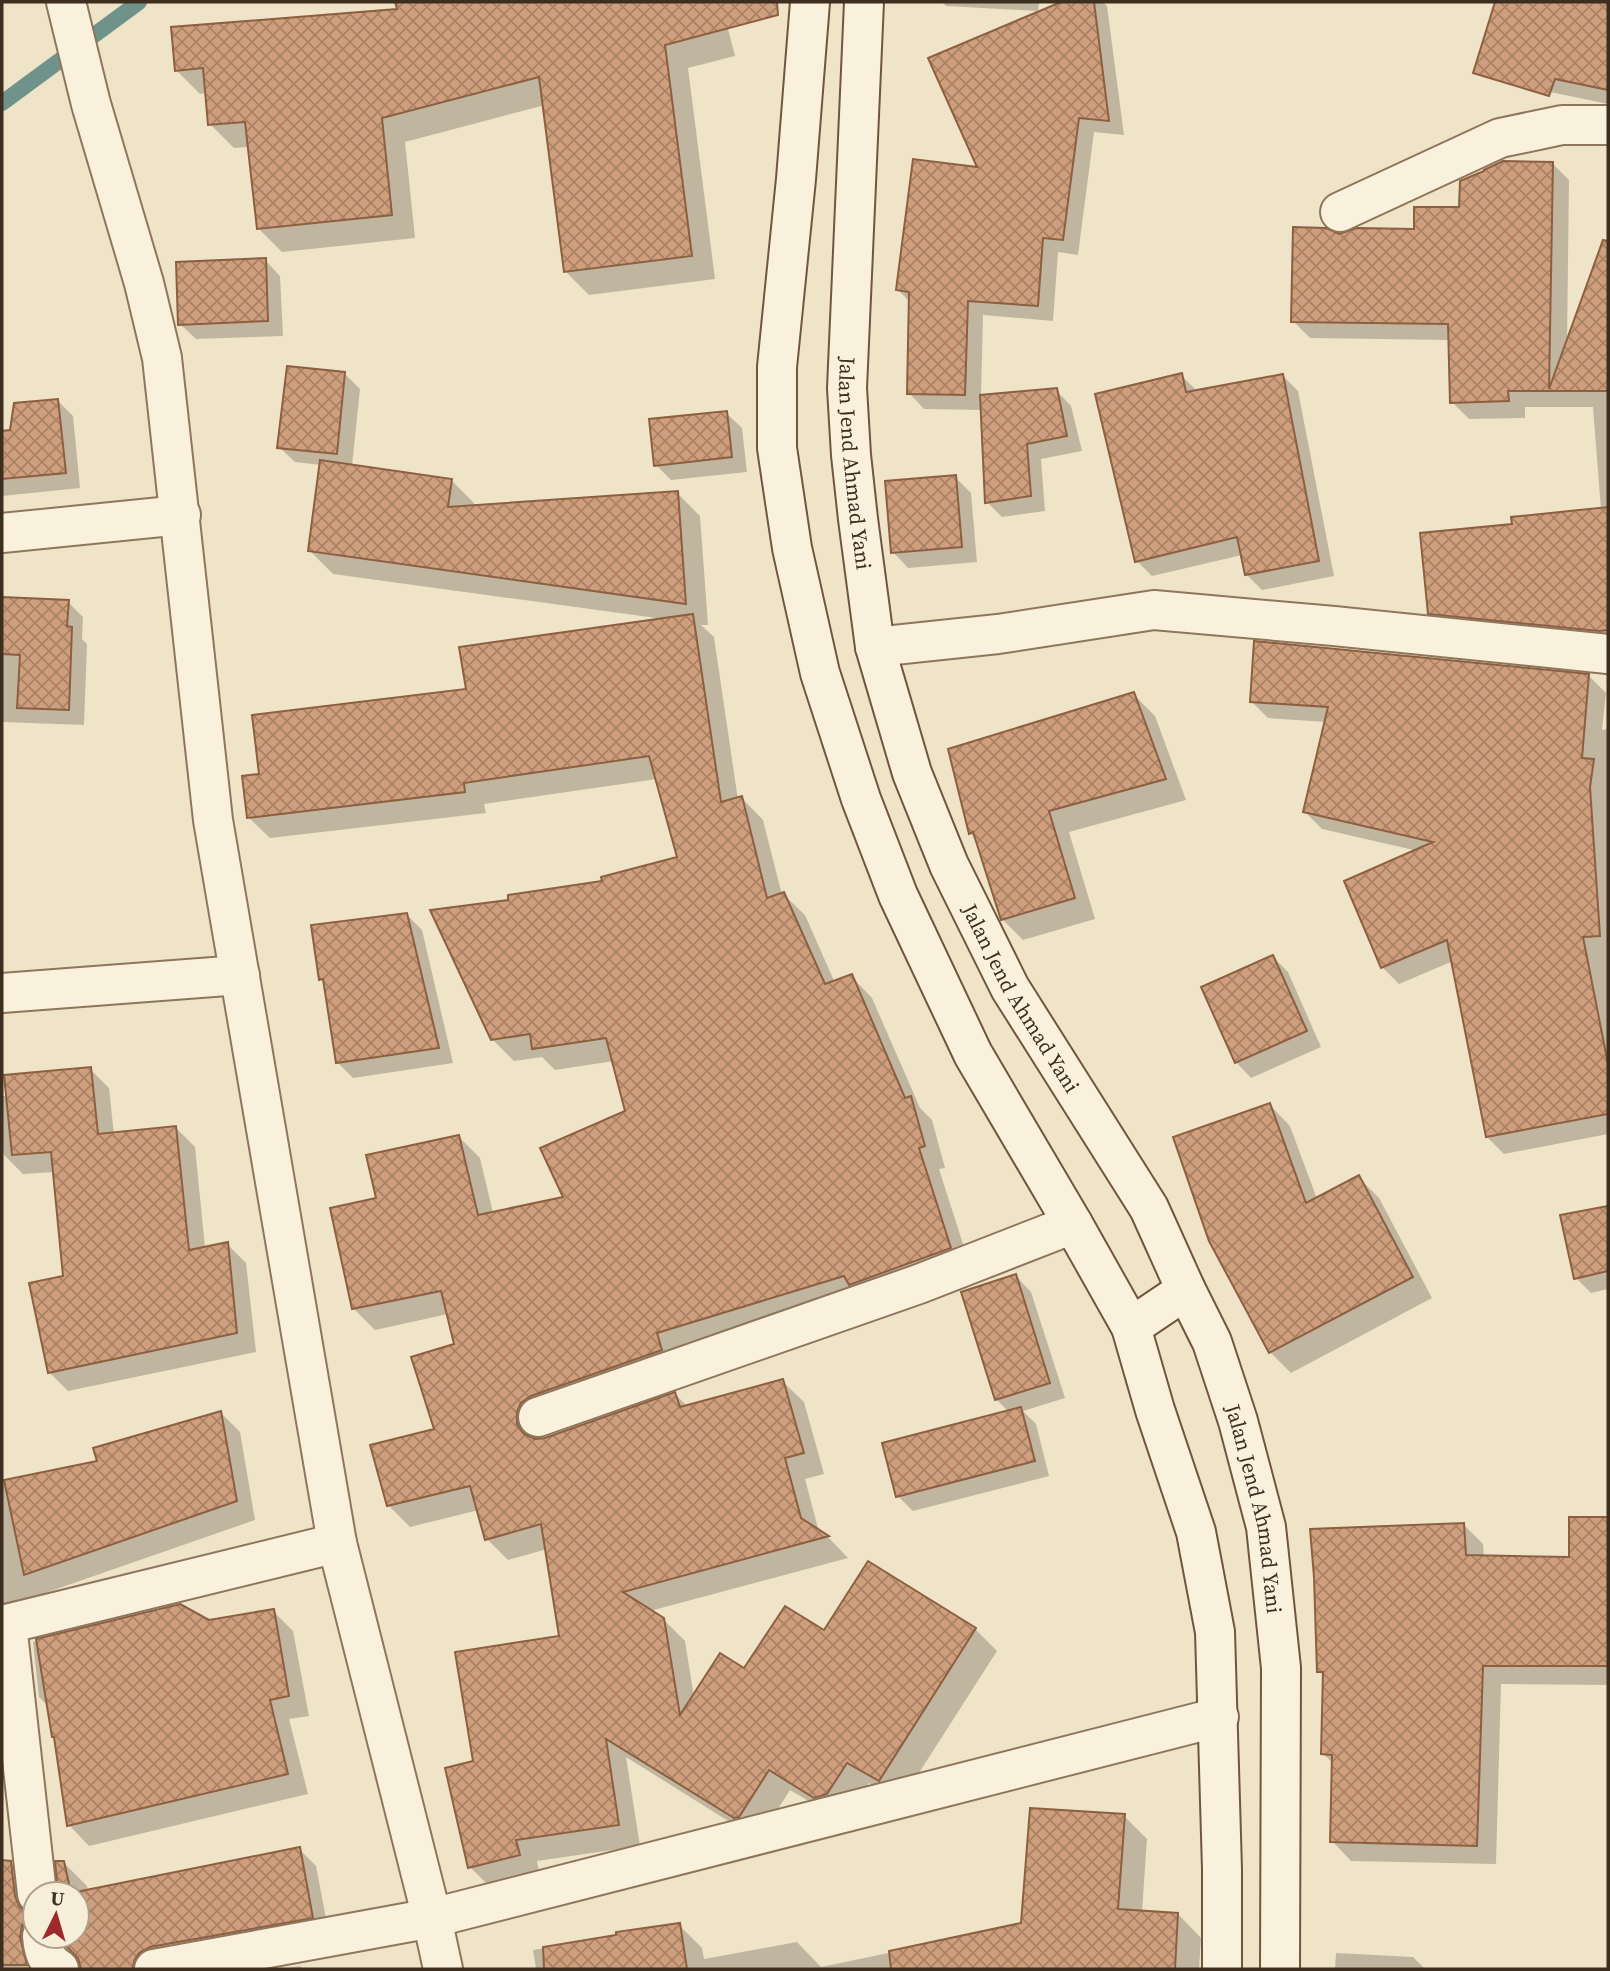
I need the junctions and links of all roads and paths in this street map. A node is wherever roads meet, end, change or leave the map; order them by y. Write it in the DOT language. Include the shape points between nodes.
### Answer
graph roads {
  1 [pos="65,2"];
  2 [pos="810,2"];
  3 [pos="864,2"];
  4 [pos="1608,125"];
  5 [pos="1340,212"];
  6 [pos="181,515"];
  7 [pos="2,533"];
  8 [pos="875,647"];
  9 [pos="1608,654"];
  10 [pos="240,975"];
  11 [pos="2,993"];
  12 [pos="1073,1224"];
  13 [pos="1186,1290"];
  14 [pos="1131,1327"];
  15 [pos="538,1416"];
  16 [pos="337,1543"];
  17 [pos="5,1624"];
  18 [pos="1219,1717"];
  19 [pos="35,1880"];
  20 [pos="432,1918"];
  21 [pos="44,1950"];
  22 [pos="59,1969"];
  23 [pos="154,1969"];
  24 [pos="443,1969"];
  25 [pos="1222,1969"];
  26 [pos="1280,1969"];
  1 -- 6 [label="street" via="162,358"];
  2 -- 12 [label="street" via="777,367 777,448 792,548 820,673 898,895 973,1055"];
  3 -- 8 [label="street, Jalan Jend Ahmad Yani" via="847,388"];
  4 -- 5 [label="street" via="1562,125 1500,138"];
  6 -- 7 [label="street"];
  6 -- 10 [label="street" via="213,820"];
  8 -- 9 [label="street" via="1154,611"];
  8 -- 13 [label="street, Jalan Jend Ahmad Yani" via="912,773 949,865 1010,988 1149,1208"];
  10 -- 11 [label="street"];
  10 -- 16 [label="street"];
  12 -- 14 [label="street"];
  12 -- 15 [label="street" via="919,1284"];
  13 -- 14 [label="street"];
  13 -- 26 [label="street, Jalan Jend Ahmad Yani" via="1212,1342 1266,1527 1280,1668"];
  14 -- 18 [label="street" via="1196,1532 1216,1632"];
  16 -- 17 [label="street"];
  16 -- 20 [label="street"];
  17 -- 19 [label="street"];
  18 -- 20 [label="street"];
  18 -- 25 [label="street"];
  20 -- 23 [label="street"];
  20 -- 24 [label="street"];
  21 -- 22 [label="street"];
}
